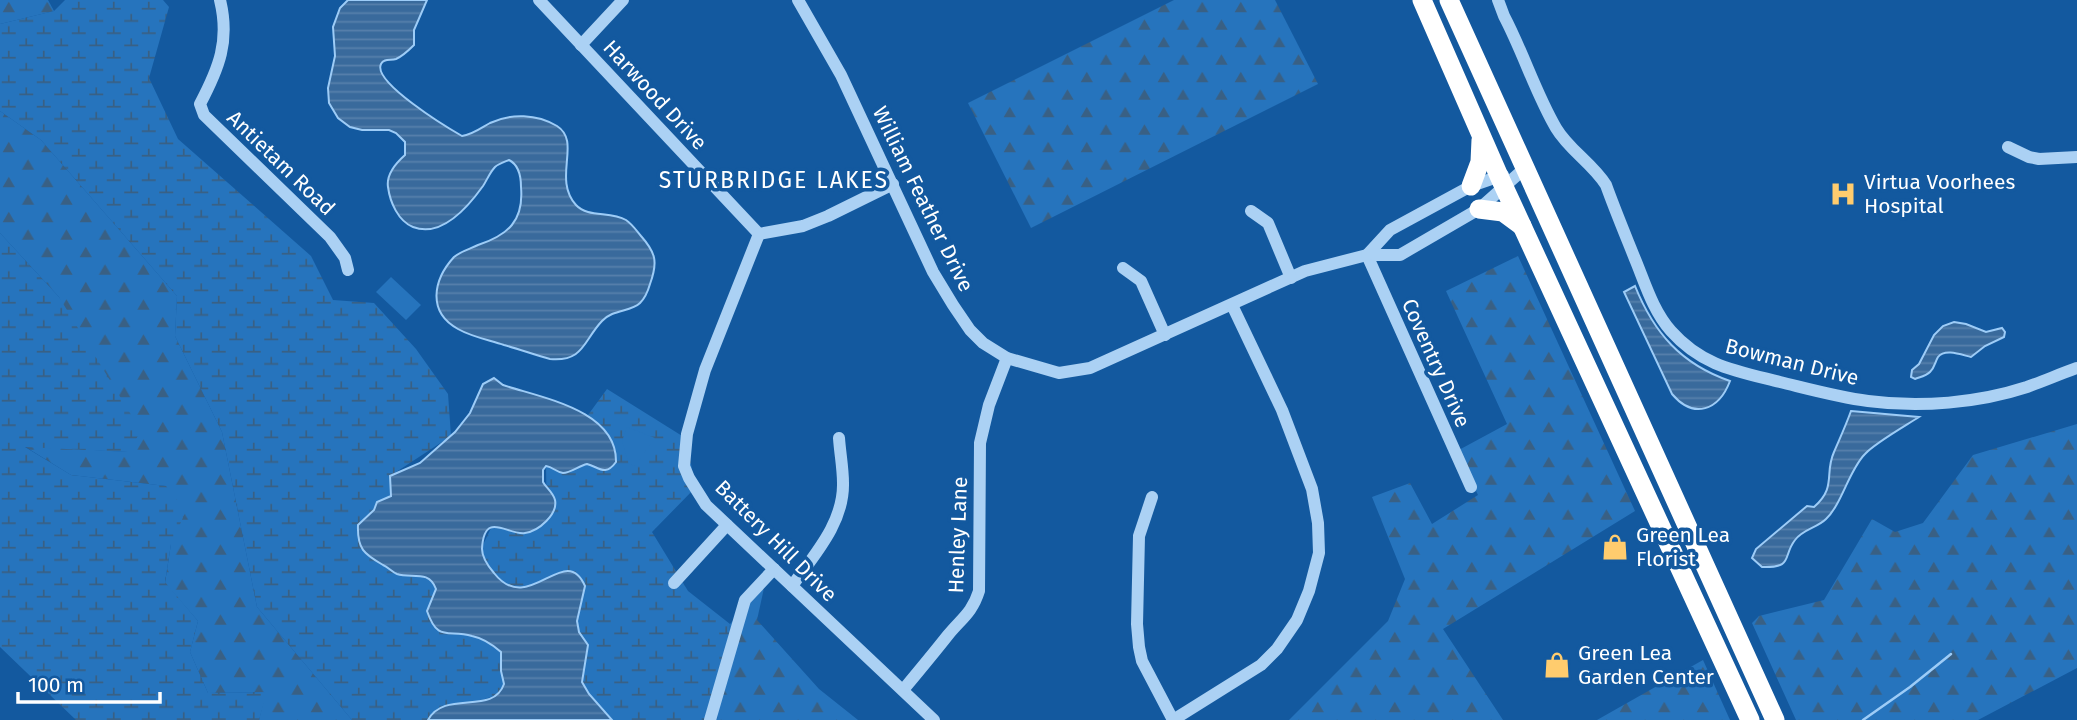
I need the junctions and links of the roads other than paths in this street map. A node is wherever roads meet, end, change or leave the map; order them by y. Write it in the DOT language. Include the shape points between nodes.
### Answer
graph roads {
  1 [pos="220,0"];
  2 [pos="539,0"];
  3 [pos="623,0"];
  4 [pos="798,0"];
  5 [pos="1422,0"];
  6 [pos="1449,0"];
  7 [pos="1498,0"];
  8 [pos="581,45"];
  9 [pos="1481,135"];
  10 [pos="2008,147"];
  11 [pos="2077,157"];
  12 [pos="1525,168"];
  13 [pos="1502,181"];
  14 [pos="893,184"];
  15 [pos="1471,186"];
  16 [pos="1479,209"];
  17 [pos="1251,211"];
  18 [pos="1522,226"];
  19 [pos="759,234"];
  20 [pos="1367,256"];
  21 [pos="1123,268"];
  22 [pos="348,270"];
  23 [pos="1291,278"];
  24 [pos="1231,305"];
  25 [pos="1165,335"];
  26 [pos="1007,358"];
  27 [pos="2077,368"];
  28 [pos="839,438"];
  29 [pos="1471,487"];
  30 [pos="1152,497"];
  31 [pos="727,525"];
  32 [pos="1705,567"];
  33 [pos="775,569"];
  34 [pos="1684,576"];
  35 [pos="674,583"];
  36 [pos="792,586"];
  37 [pos="903,690"];
  38 [pos="710,720"];
  39 [pos="934,720"];
  40 [pos="1173,720"];
  41 [pos="1750,720"];
  42 [pos="1775,720"];
  1 -- 22 [label="street, Antietam Road" via="222,50 216,75 200,104 204,115 330,237"];
  2 -- 8 [label="street, Harwood Drive"];
  3 -- 8 [label="street"];
  4 -- 14 [label="street, William Feather Drive" via="841,75"];
  5 -- 9 [label="highway"];
  6 -- 12 [label="highway"];
  7 -- 27 [label="street, Bowman Drive" via="1556,127 1606,185 1657,309 1670,330 1704,359 1728,370 1843,397 1907,403 1999,394"];
  8 -- 19 [label="street, Harwood Drive"];
  9 -- 13 [label="highway"];
  9 -- 15 [label="highway" via="1480,162"];
  10 -- 11 [label="street" via="2039,159"];
  12 -- 13 [label="street, William Feather Drive"];
  12 -- 32 [label="highway"];
  13 -- 15 [label="street, William Feather Drive"];
  13 -- 16 [label="street, William Feather Drive"];
  13 -- 18 [label="highway"];
  14 -- 19 [label="street" via="803,226"];
  14 -- 26 [label="street, William Feather Drive" via="953,306 983,343"];
  15 -- 20 [label="street, William Feather Drive" via="1390,230"];
  16 -- 18 [label="highway" via="1503,212"];
  16 -- 20 [label="street, William Feather Drive" via="1400,255"];
  17 -- 23 [label="street" via="1268,223"];
  18 -- 34 [label="highway"];
  19 -- 31 [label="street, Battery Hill Drive" via="705,370 687,434 684,467 706,505"];
  20 -- 23 [label="street, William Feather Drive"];
  20 -- 29 [label="street, Coventry Drive"];
  21 -- 25 [label="street" via="1141,281"];
  23 -- 24 [label="street, William Feather Drive"];
  24 -- 25 [label="street, William Feather Drive"];
  24 -- 40 [label="street" via="1282,410 1312,489 1320,553 1297,620 1277,649 1261,665"];
  25 -- 26 [label="street, William Feather Drive" via="1090,368 1059,373"];
  26 -- 37 [label="street, Henley Lane" via="980,443 979,591 975,604"];
  28 -- 36 [label="street" via="843,484 838,514"];
  30 -- 40 [label="street" via="1139,536 1139,647"];
  31 -- 33 [label="street, Battery Hill Drive"];
  31 -- 35 [label="street"];
  32 -- 34 [label="street"];
  32 -- 42 [label="highway"];
  33 -- 36 [label="street, Battery Hill Drive"];
  33 -- 38 [label="street" via="745,600"];
  34 -- 41 [label="highway"];
  36 -- 37 [label="street, Battery Hill Drive"];
  37 -- 39 [label="street, Battery Hill Drive"];
}
